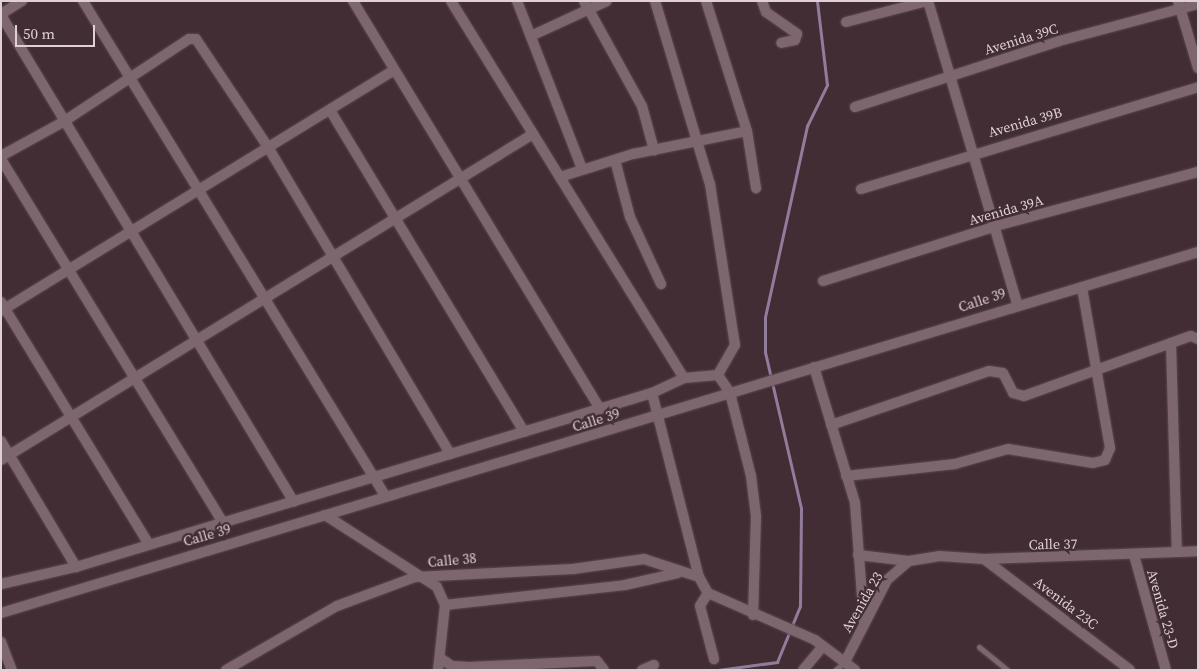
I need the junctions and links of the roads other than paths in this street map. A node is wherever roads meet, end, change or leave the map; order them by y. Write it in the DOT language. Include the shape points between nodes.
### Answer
graph roads {
  1 [pos="22,1"];
  2 [pos="83,1"];
  3 [pos="353,1"];
  4 [pos="451,1"];
  5 [pos="517,1"];
  6 [pos="607,1"];
  7 [pos="655,1"];
  8 [pos="706,1"];
  9 [pos="762,1"];
  10 [pos="928,1"];
  11 [pos="1198,4"];
  12 [pos="587,5"];
  13 [pos="1179,5"];
  14 [pos="1,15"];
  15 [pos="846,22"];
  16 [pos="533,35"];
  17 [pos="781,43"];
  18 [pos="1198,68"];
  19 [pos="394,70"];
  20 [pos="950,74"];
  21 [pos="130,78"];
  22 [pos="1198,88"];
  23 [pos="855,107"];
  24 [pos="330,110"];
  25 [pos="63,122"];
  26 [pos="748,131"];
  27 [pos="533,134"];
  28 [pos="699,140"];
  29 [pos="268,147"];
  30 [pos="654,150"];
  31 [pos="975,151"];
  32 [pos="1,157"];
  33 [pos="615,160"];
  34 [pos="582,169"];
  35 [pos="1198,172"];
  36 [pos="560,177"];
  37 [pos="460,178"];
  38 [pos="198,188"];
  39 [pos="756,188"];
  40 [pos="861,189"];
  41 [pos="394,218"];
  42 [pos="996,226"];
  43 [pos="130,232"];
  44 [pos="1198,252"];
  45 [pos="335,258"];
  46 [pos="69,269"];
  47 [pos="823,281"];
  48 [pos="661,284"];
  49 [pos="1082,286"];
  50 [pos="266,299"];
  51 [pos="1017,303"];
  52 [pos="3,307"];
  53 [pos="1198,339"];
  54 [pos="196,340"];
  55 [pos="1171,343"];
  56 [pos="814,367"];
  57 [pos="1098,368"];
  58 [pos="718,375"];
  59 [pos="135,377"];
  60 [pos="684,378"];
  61 [pos="652,393"];
  62 [pos="730,393"];
  63 [pos="600,409"];
  64 [pos="72,416"];
  65 [pos="657,416"];
  66 [pos="831,424"];
  67 [pos="524,432"];
  68 [pos="1,441"];
  69 [pos="450,454"];
  70 [pos="5,457"];
  71 [pos="846,476"];
  72 [pos="374,477"];
  73 [pos="386,496"];
  74 [pos="294,502"];
  75 [pos="325,515"];
  76 [pos="223,522"];
  77 [pos="148,544"];
  78 [pos="1198,551"];
  79 [pos="1177,552"];
  80 [pos="858,555"];
  81 [pos="1134,555"];
  82 [pos="984,559"];
  83 [pos="909,561"];
  84 [pos="76,567"];
  85 [pos="678,573"];
  86 [pos="416,577"];
  87 [pos="699,577"];
  88 [pos="1,584"];
  89 [pos="708,593"];
  90 [pos="445,605"];
  91 [pos="1,613"];
  92 [pos="753,615"];
  93 [pos="864,622"];
  94 [pos="1,642"];
  95 [pos="823,646"];
  96 [pos="980,647"];
  97 [pos="440,658"];
  98 [pos="714,659"];
  99 [pos="845,662"];
  100 [pos="654,665"];
  101 [pos="564,666"];
  102 [pos="12,670"];
  103 [pos="226,670"];
  104 [pos="438,670"];
  105 [pos="604,670"];
  106 [pos="642,670"];
  107 [pos="803,670"];
  108 [pos="835,670"];
  109 [pos="855,670"];
  110 [pos="1007,670"];
  111 [pos="1130,670"];
  112 [pos="1166,670"];
  1 -- 14 [label="street"];
  2 -- 21 [label="street"];
  3 -- 19 [label="street"];
  4 -- 27 [label="street"];
  5 -- 16 [label="street"];
  6 -- 12 [label="street"];
  7 -- 28 [label="street"];
  8 -- 26 [label="street"];
  9 -- 17 [label="street" via="766,12 797,34"];
  10 -- 15 [label="street"];
  10 -- 20 [label="street"];
  11 -- 13 [label="street, Avenida 39C"];
  12 -- 16 [label="street"];
  12 -- 30 [label="street" via="642,106"];
  13 -- 18 [label="street"];
  13 -- 20 [label="street, Avenida 39C"];
  14 -- 25 [label="street"];
  16 -- 34 [label="street"];
  19 -- 24 [label="street"];
  19 -- 37 [label="street"];
  20 -- 23 [label="street, Avenida 39C"];
  20 -- 31 [label="street"];
  21 -- 25 [label="street"];
  21 -- 29 [label="street" via="189,39 196,39"];
  21 -- 38 [label="street"];
  22 -- 31 [label="street, Avenida 39B"];
  24 -- 29 [label="street"];
  24 -- 41 [label="street"];
  25 -- 32 [label="street"];
  25 -- 43 [label="street"];
  26 -- 28 [label="street"];
  26 -- 39 [label="street"];
  27 -- 36 [label="street"];
  27 -- 37 [label="street"];
  28 -- 30 [label="street"];
  28 -- 58 [label="street" via="735,345"];
  29 -- 38 [label="street"];
  29 -- 45 [label="street"];
  30 -- 33 [label="street"];
  31 -- 40 [label="street, Avenida 39B"];
  31 -- 42 [label="street"];
  32 -- 46 [label="street"];
  33 -- 34 [label="street"];
  33 -- 48 [label="street" via="630,217"];
  34 -- 36 [label="street"];
  35 -- 42 [label="street, Avenida 39A"];
  36 -- 60 [label="street"];
  37 -- 41 [label="street"];
  37 -- 63 [label="street"];
  38 -- 43 [label="street"];
  38 -- 50 [label="street"];
  41 -- 45 [label="street"];
  41 -- 67 [label="street"];
  42 -- 47 [label="street, Avenida 39A"];
  42 -- 51 [label="street"];
  43 -- 46 [label="street"];
  43 -- 54 [label="street"];
  44 -- 49 [label="street, Calle 39"];
  45 -- 50 [label="street"];
  45 -- 69 [label="street"];
  46 -- 52 [label="street"];
  46 -- 59 [label="street"];
  49 -- 51 [label="street, Calle 39"];
  49 -- 57 [label="street"];
  50 -- 54 [label="street"];
  50 -- 72 [label="street"];
  51 -- 56 [label="street, Calle 39"];
  52 -- 64 [label="street"];
  53 -- 55 [label="street" via="1191,336"];
  54 -- 59 [label="street"];
  54 -- 74 [label="street"];
  55 -- 57 [label="street"];
  55 -- 79 [label="street"];
  56 -- 62 [label="street, Calle 39"];
  56 -- 66 [label="street"];
  57 -- 66 [label="street" via="1024,396 1013,393 1004,372 989,370"];
  57 -- 71 [label="street" via="1110,448 1101,462 1008,449 955,464"];
  58 -- 60 [label="street"];
  58 -- 62 [label="street"];
  59 -- 64 [label="street"];
  59 -- 76 [label="street"];
  60 -- 61 [label="street"];
  61 -- 63 [label="street"];
  61 -- 65 [label="street"];
  62 -- 65 [label="street, Calle 39"];
  62 -- 92 [label="street" via="749,466 756,516"];
  63 -- 67 [label="street"];
  64 -- 70 [label="street"];
  64 -- 77 [label="street"];
  65 -- 73 [label="street, Calle 39"];
  65 -- 87 [label="street"];
  66 -- 71 [label="street"];
  67 -- 69 [label="street"];
  68 -- 70 [label="street"];
  69 -- 72 [label="street"];
  70 -- 84 [label="street"];
  71 -- 80 [label="street" via="855,503"];
  72 -- 73 [label="street"];
  72 -- 74 [label="street"];
  73 -- 75 [label="street, Calle 39"];
  74 -- 76 [label="street"];
  75 -- 86 [label="street"];
  75 -- 91 [label="street, Calle 39"];
  76 -- 77 [label="street"];
  77 -- 84 [label="street"];
  78 -- 79 [label="street, Calle 37"];
  79 -- 81 [label="street, Calle 37"];
  80 -- 83 [label="street, Calle 37"];
  80 -- 93 [label="street"];
  81 -- 82 [label="street, Calle 37"];
  81 -- 112 [label="street, Avenida 23-D"];
  82 -- 83 [label="street, Calle 37" via="939,556"];
  82 -- 111 [label="street, Avenida 23C"];
  83 -- 93 [label="street, Avenida 23" via="887,580"];
  84 -- 88 [label="street"];
  85 -- 86 [label="street, Calle 38" via="644,559 573,569"];
  85 -- 87 [label="street, Calle 38"];
  85 -- 90 [label="street" via="625,584"];
  86 -- 90 [label="street" via="437,587"];
  86 -- 103 [label="street, Calle 38" via="337,606"];
  87 -- 89 [label="street"];
  89 -- 92 [label="street"];
  89 -- 98 [label="street" via="700,606"];
  90 -- 97 [label="street"];
  92 -- 95 [label="street"];
  93 -- 99 [label="street, Avenida 23"];
  94 -- 102 [label="street"];
  95 -- 99 [label="street"];
  95 -- 107 [label="street"];
  96 -- 110 [label="lane"];
  97 -- 101 [label="street" via="452,666"];
  97 -- 104 [label="street"];
  99 -- 108 [label="lane"];
  99 -- 109 [label="street"];
  100 -- 106 [label="street"];
  101 -- 105 [label="street" via="597,660"];
}
